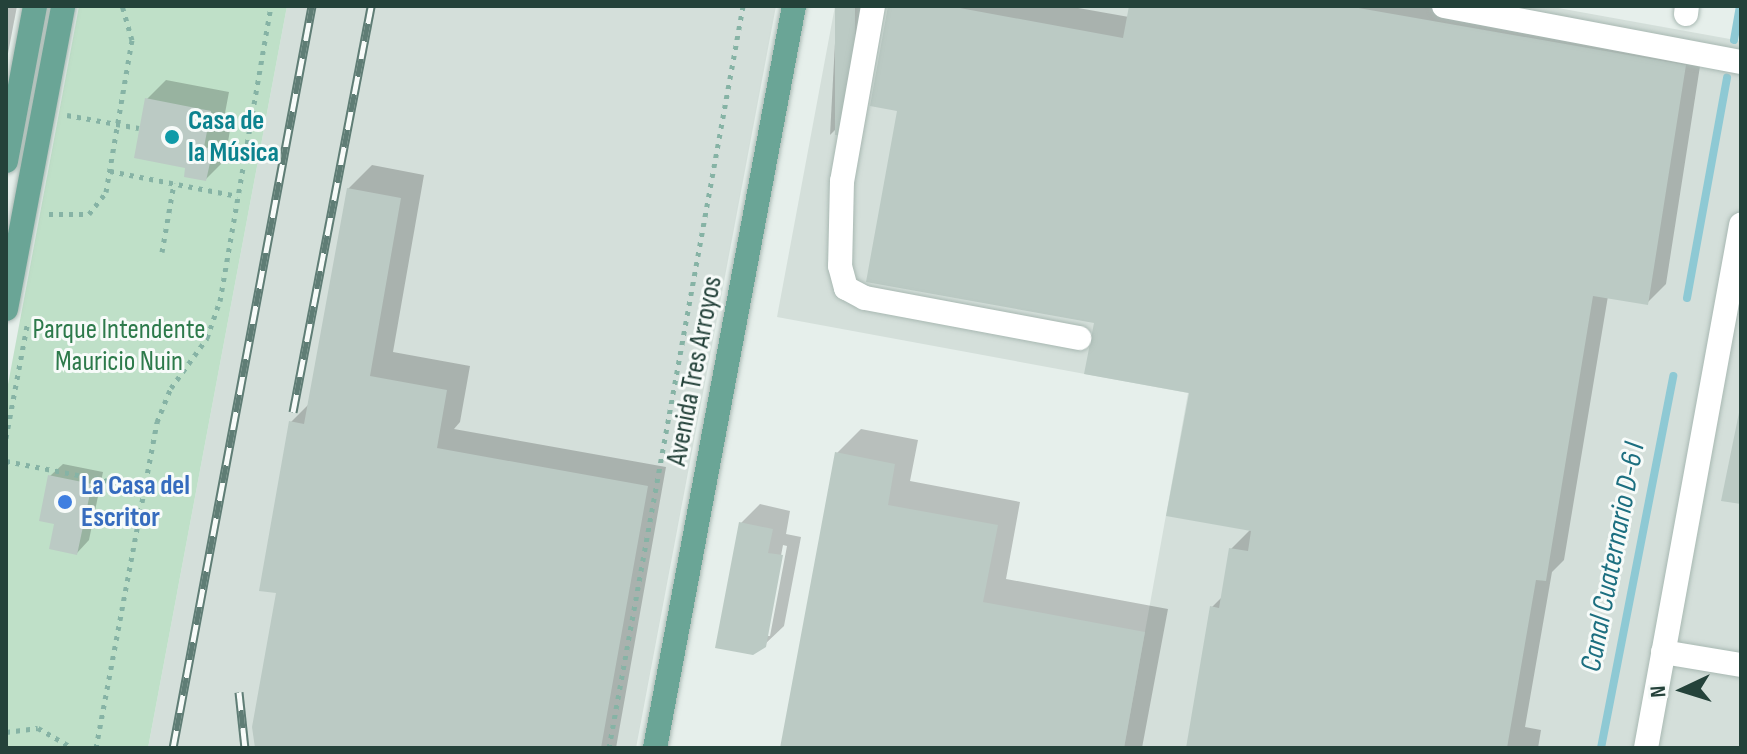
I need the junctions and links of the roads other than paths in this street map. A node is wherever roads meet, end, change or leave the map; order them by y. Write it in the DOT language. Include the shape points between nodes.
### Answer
graph roads {
  1 [pos="35,6"];
  2 [pos="63,6"];
  3 [pos="794,6"];
  4 [pos="873,6"];
  5 [pos="1444,6"];
  6 [pos="1741,62"];
  7 [pos="6,161"];
  8 [pos="1741,225"];
  9 [pos="6,309"];
  10 [pos="1079,338"];
  11 [pos="1663,652"];
  12 [pos="1741,665"];
  13 [pos="655,748"];
  14 [pos="1646,748"];
  1 -- 7 [label="main road"];
  2 -- 9 [label="main road"];
  3 -- 13 [label="main road, Avenida Tres Arroyos"];
  4 -- 10 [label="lane" via="842,181 840,266 846,288 865,298"];
  5 -- 6 [label="lane"];
  8 -- 11 [label="lane"];
  11 -- 12 [label="lane"];
  11 -- 14 [label="lane"];
}
